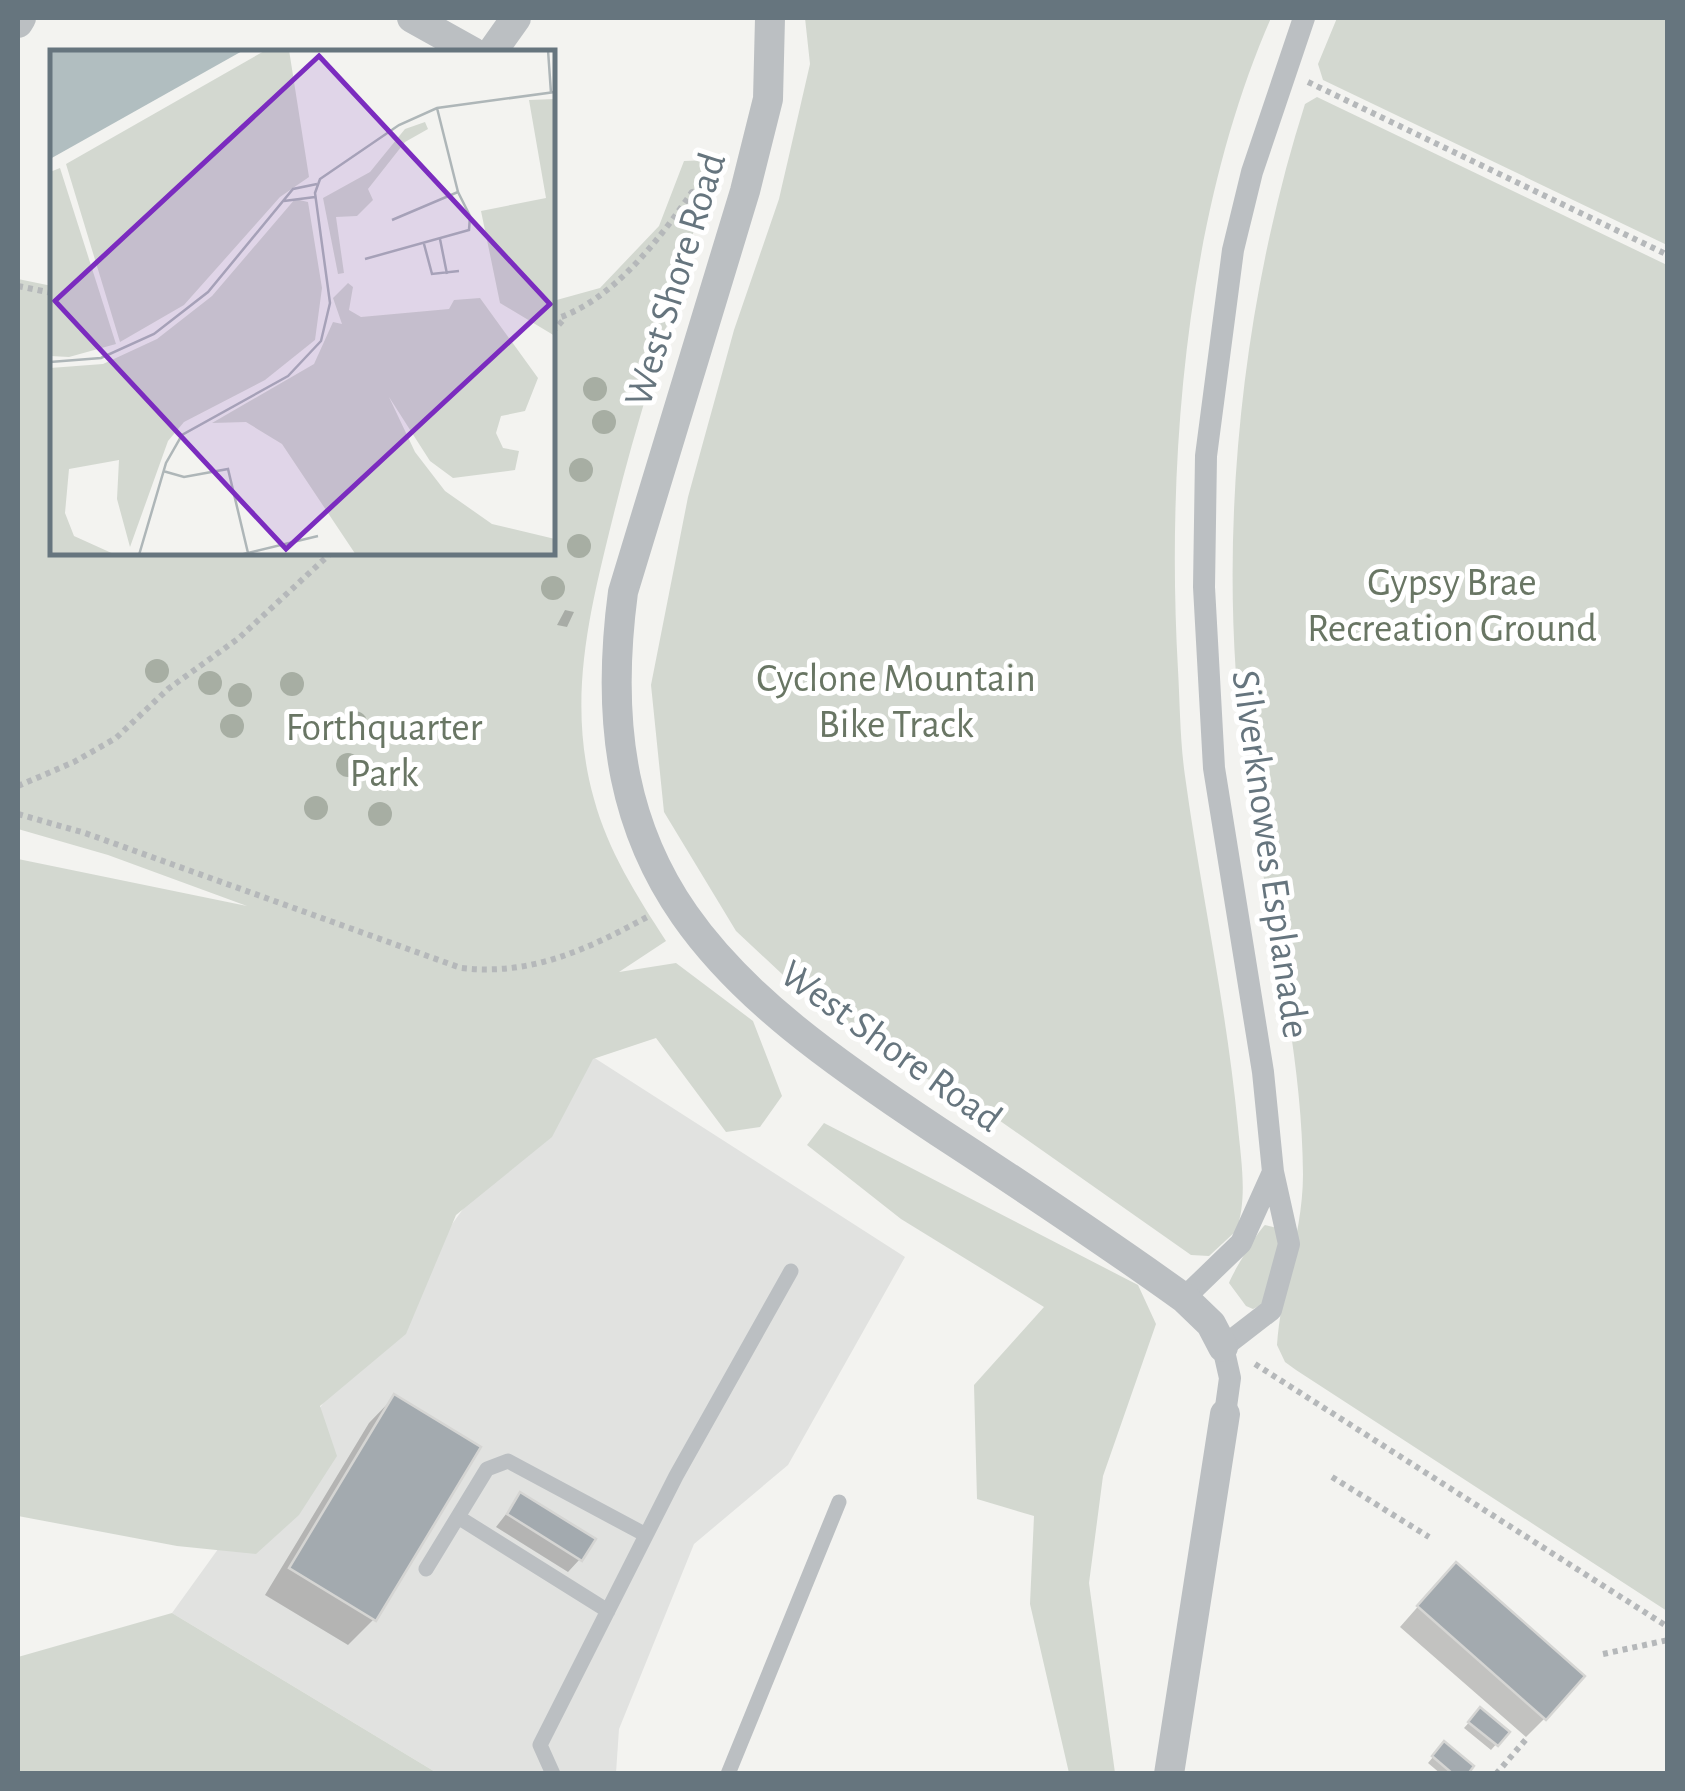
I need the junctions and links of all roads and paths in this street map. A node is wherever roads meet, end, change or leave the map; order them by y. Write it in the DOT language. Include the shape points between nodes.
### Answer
graph roads {
  1 [pos="412,18"];
  2 [pos="516,18"];
  3 [pos="770,18"];
  4 [pos="1304,18"];
  5 [pos="469,50"];
  6 [pos="493,50"];
  7 [pos="1284,71"];
  8 [pos="704,191"];
  9 [pos="1668,255"];
  10 [pos="18,286"];
  11 [pos="50,293"];
  12 [pos="568,316"];
  13 [pos="555,319"];
  14 [pos="555,329"];
  15 [pos="329,555"];
  16 [pos="18,786"];
  17 [pos="18,814"];
  18 [pos="676,899"];
  19 [pos="1273,1172"];
  20 [pos="791,1271"];
  21 [pos="1184,1298"];
  22 [pos="1223,1347"];
  23 [pos="1225,1414"];
  24 [pos="1332,1477"];
  25 [pos="839,1502"];
  26 [pos="458,1517"];
  27 [pos="646,1536"];
  28 [pos="1429,1538"];
  29 [pos="426,1569"];
  30 [pos="608,1611"];
  31 [pos="1668,1627"];
  32 [pos="1668,1640"];
  33 [pos="1603,1654"];
  34 [pos="1528,1738"];
  35 [pos="553,1774"];
  36 [pos="728,1774"];
  37 [pos="1170,1774"];
  38 [pos="1496,1774"];
  1 -- 5 [label="street"];
  2 -- 6 [label="street"];
  3 -- 18 [label="street, West Shore Road" via="768,100 638,541 616,650 616,739 639,831"];
  4 -- 7 [label="street, Silverknowes Esplanade"];
  7 -- 9 [label="path"];
  7 -- 19 [label="street, Silverknowes Esplanade" via="1233,250 1206,456 1204,587 1214,768"];
  8 -- 12 [label="path" via="692,192 666,230 612,285"];
  10 -- 11 [label="path"];
  12 -- 13 [label="path"];
  12 -- 14 [label="path"];
  15 -- 16 [label="path" via="116,738"];
  17 -- 18 [label="path" via="461,968 500,973 573,956"];
  18 -- 21 [label="street, West Shore Road" via="713,954 793,1032"];
  19 -- 21 [label="street" via="1241,1242"];
  19 -- 22 [label="street, Silverknowes Esplanade" via="1289,1244 1271,1310"];
  20 -- 27 [label="lane"];
  21 -- 22 [label="street, West Shore Road"];
  22 -- 23 [label="street" via="1230,1378"];
  22 -- 31 [label="path"];
  23 -- 37 [label="street"];
  24 -- 28 [label="path"];
  25 -- 36 [label="lane"];
  26 -- 27 [label="lane" via="487,1469 508,1462"];
  26 -- 29 [label="lane"];
  26 -- 30 [label="lane"];
  27 -- 30 [label="lane"];
  30 -- 35 [label="lane" via="540,1744"];
  32 -- 33 [label="path"];
  34 -- 38 [label="path"];
}
